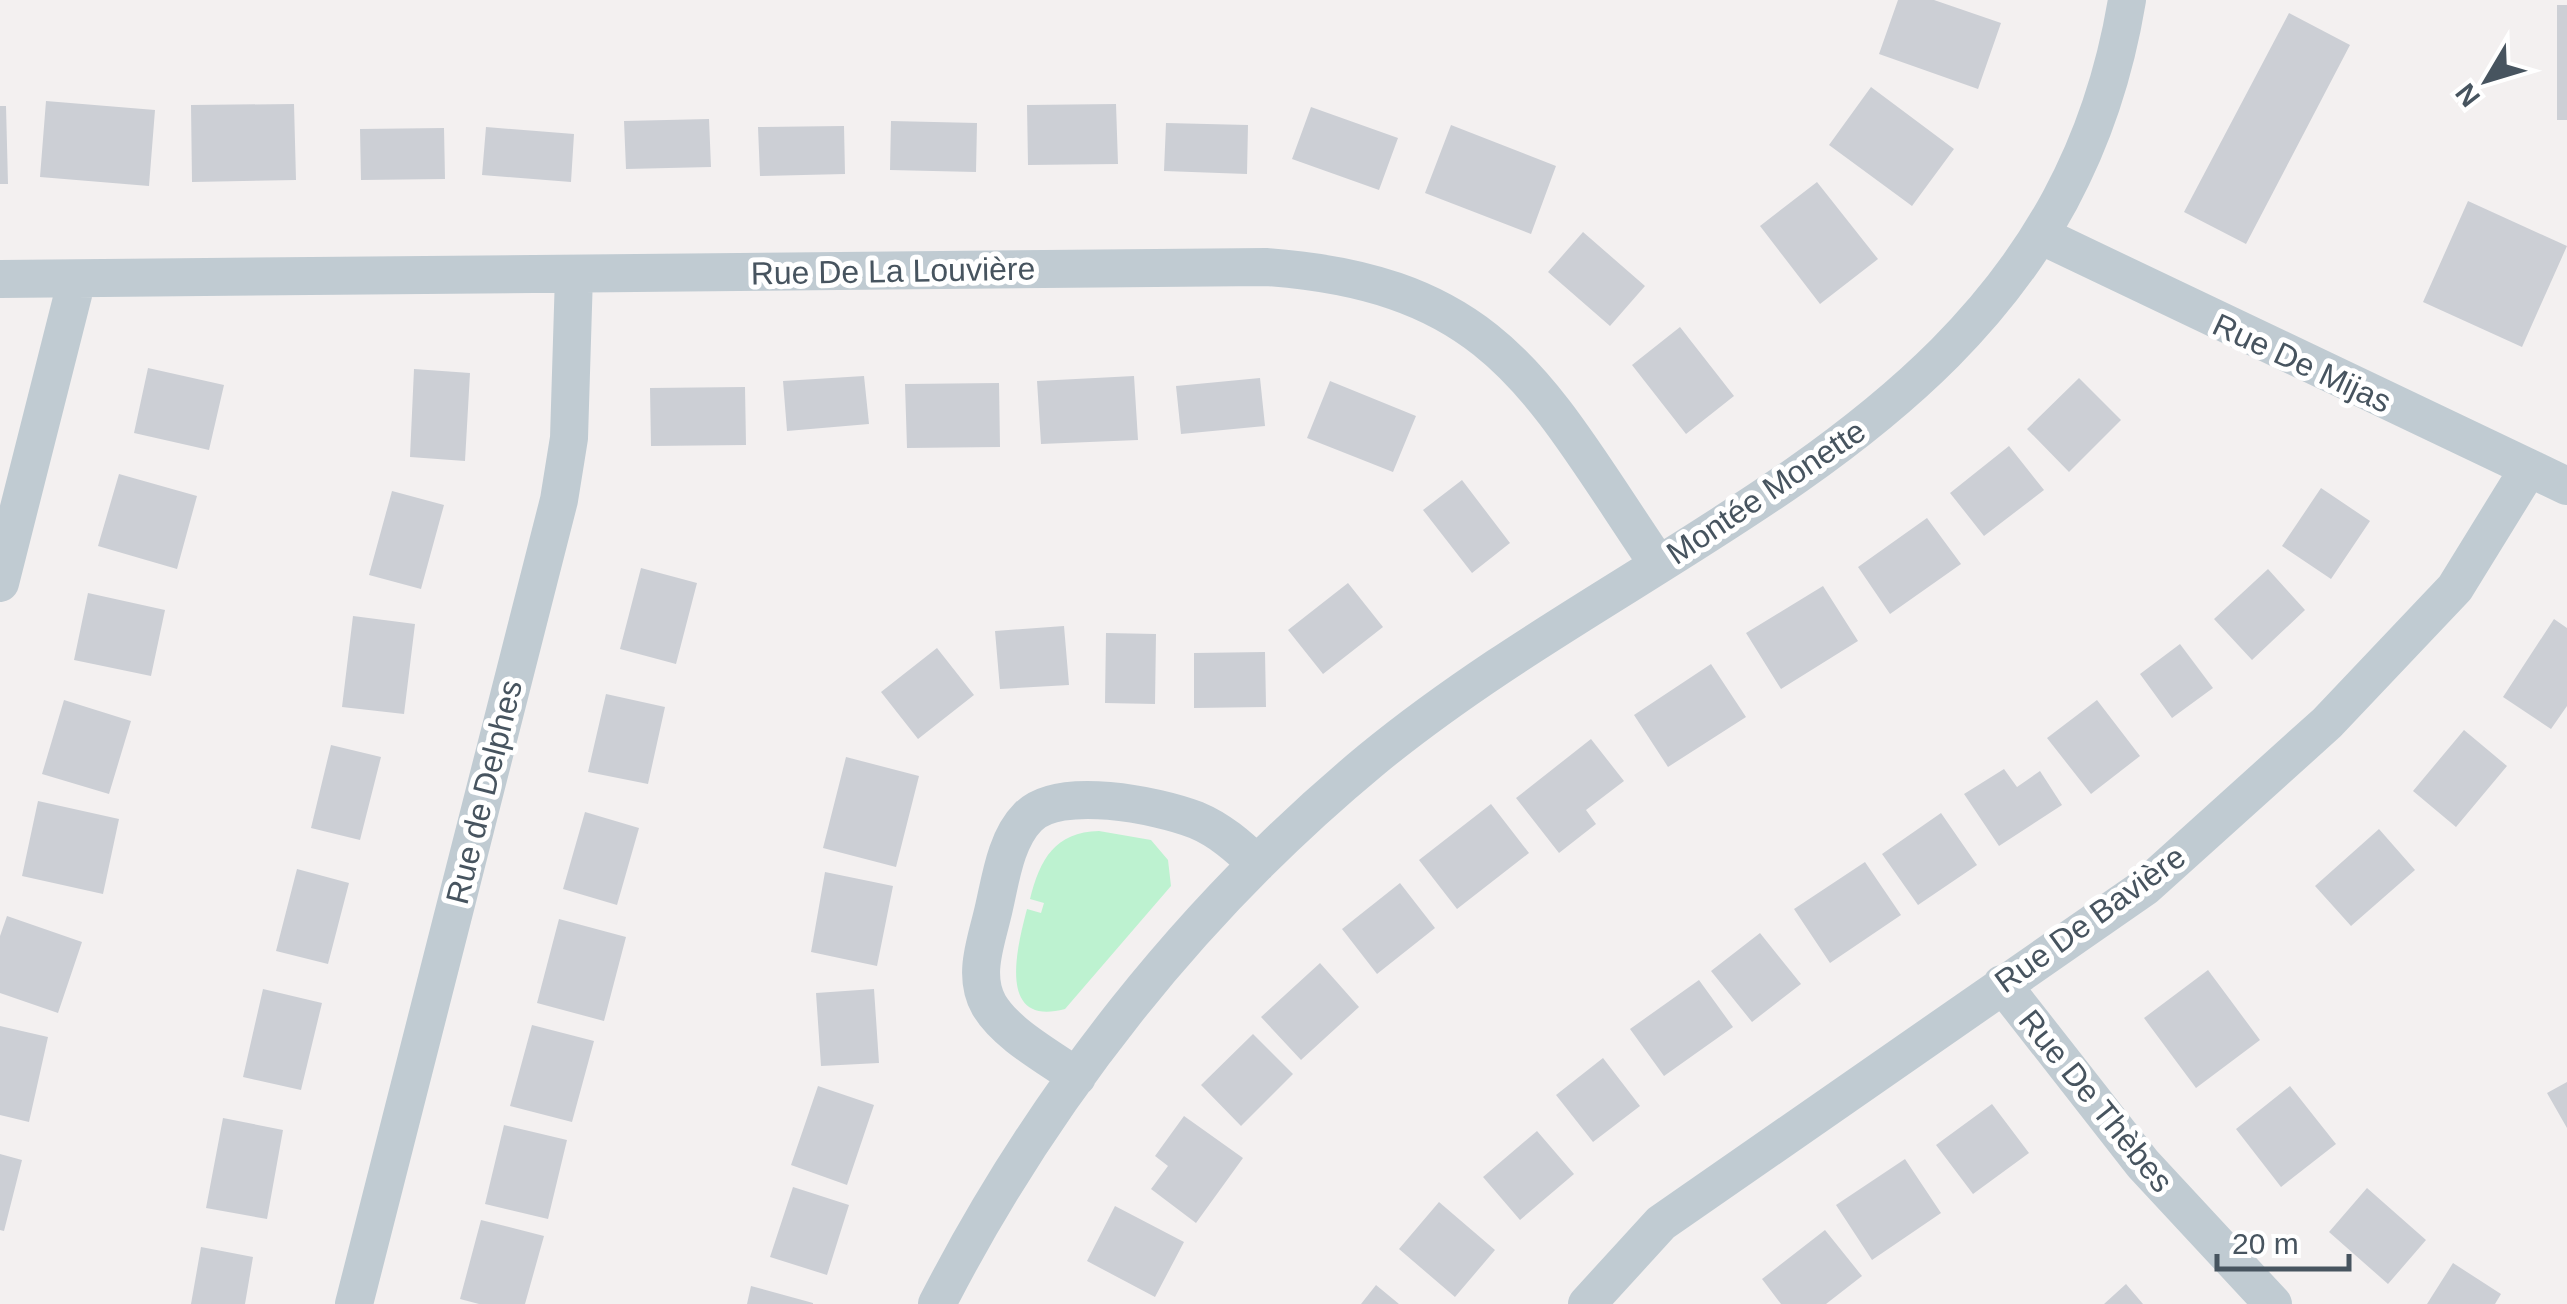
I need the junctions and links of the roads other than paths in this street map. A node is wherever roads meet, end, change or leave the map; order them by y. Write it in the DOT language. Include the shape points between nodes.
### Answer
graph roads {
  1 [pos="2127,0"];
  2 [pos="2040,235"];
  3 [pos="574,275"];
  4 [pos="0,280"];
  5 [pos="77,280"];
  6 [pos="2529,468"];
  7 [pos="2567,486"];
  8 [pos="1658,564"];
  9 [pos="0,583"];
  10 [pos="1257,864"];
  11 [pos="2002,984"];
  12 [pos="1076,1078"];
  13 [pos="354,1304"];
  14 [pos="938,1304"];
  15 [pos="1587,1304"];
  16 [pos="2274,1304"];
  1 -- 2 [label="street, Montée Monette" via="2098,112"];
  2 -- 6 [label="street, Rue De Mijas"];
  2 -- 8 [label="street, Montée Monette" via="1988,311 1922,380 1830,451"];
  3 -- 5 [label="street, Rue De La Louvière"];
  3 -- 8 [label="street, Rue De La Louvière" via="1266,267 1376,282 1425,300 1502,351 1560,421"];
  3 -- 13 [label="street, Rue de Delphes" via="569,438 559,500"];
  4 -- 5 [label="street, Rue De La Louvière"];
  5 -- 9 [label="street"];
  6 -- 7 [label="street, Rue De Mijas"];
  6 -- 11 [label="street, Rue De Bavière" via="2455,588 2328,724 2145,887"];
  8 -- 10 [label="street, Montée Monette" via="1401,736"];
  10 -- 12 [label="street, Montée Monette" via="1171,955"];
  10 -- 12 [label="street" via="1214,829 1149,808 1068,798 1042,806 1023,822 1006,863 981,982 998,1016"];
  11 -- 15 [label="street, Rue De Bavière" via="1662,1223"];
  11 -- 16 [label="street, Rue De Thèbes" via="2143,1164"];
  12 -- 14 [label="street, Montée Monette" via="994,1202"];
}
